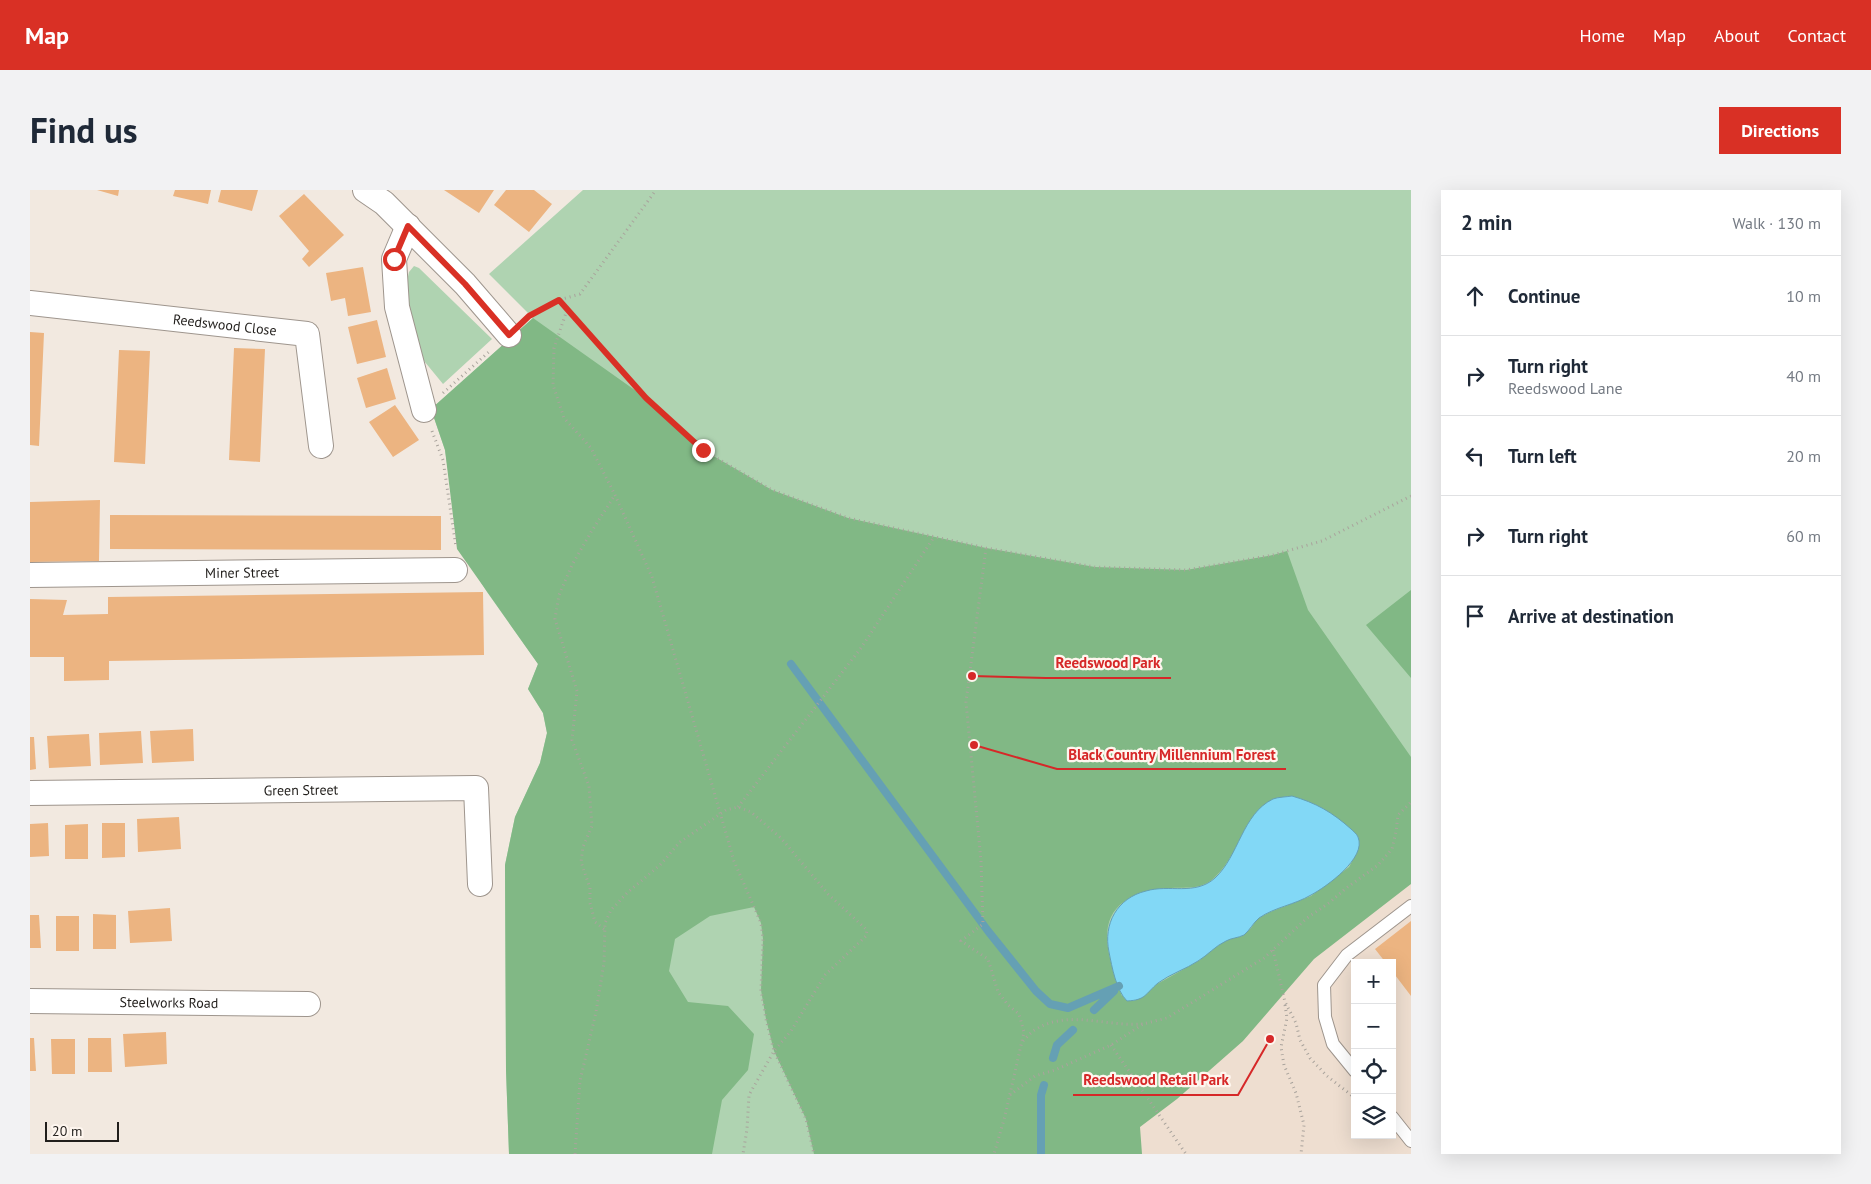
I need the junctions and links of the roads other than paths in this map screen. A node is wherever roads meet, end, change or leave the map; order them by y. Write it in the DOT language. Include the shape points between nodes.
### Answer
graph roads {
  1 [pos="365,190"];
  2 [pos="408,226"];
  3 [pos="30,303"];
  4 [pos="509,335"];
  5 [pos="424,410"];
  6 [pos="321,446"];
  7 [pos="455,570"];
  8 [pos="30,575"];
  9 [pos="30,793"];
  10 [pos="480,884"];
  11 [pos="1411,906"];
  12 [pos="30,1001"];
  13 [pos="308,1004"];
  14 [pos="1351,1066"];
  15 [pos="1396,1122"];
  16 [pos="1411,1140"];
  1 -- 2 [label="street" via="384,202"];
  2 -- 4 [label="street"];
  2 -- 5 [label="street" via="394,259 397,308"];
  3 -- 6 [label="street, Reedswood Close" via="307,334"];
  7 -- 8 [label="street, Miner Street"];
  9 -- 10 [label="street, Green Street" via="476,788"];
  11 -- 14 [label="lane" via="1347,955 1324,985 1326,1017 1333,1044"];
  12 -- 13 [label="street, Steelworks Road"];
  15 -- 16 [label="lane"];
}
